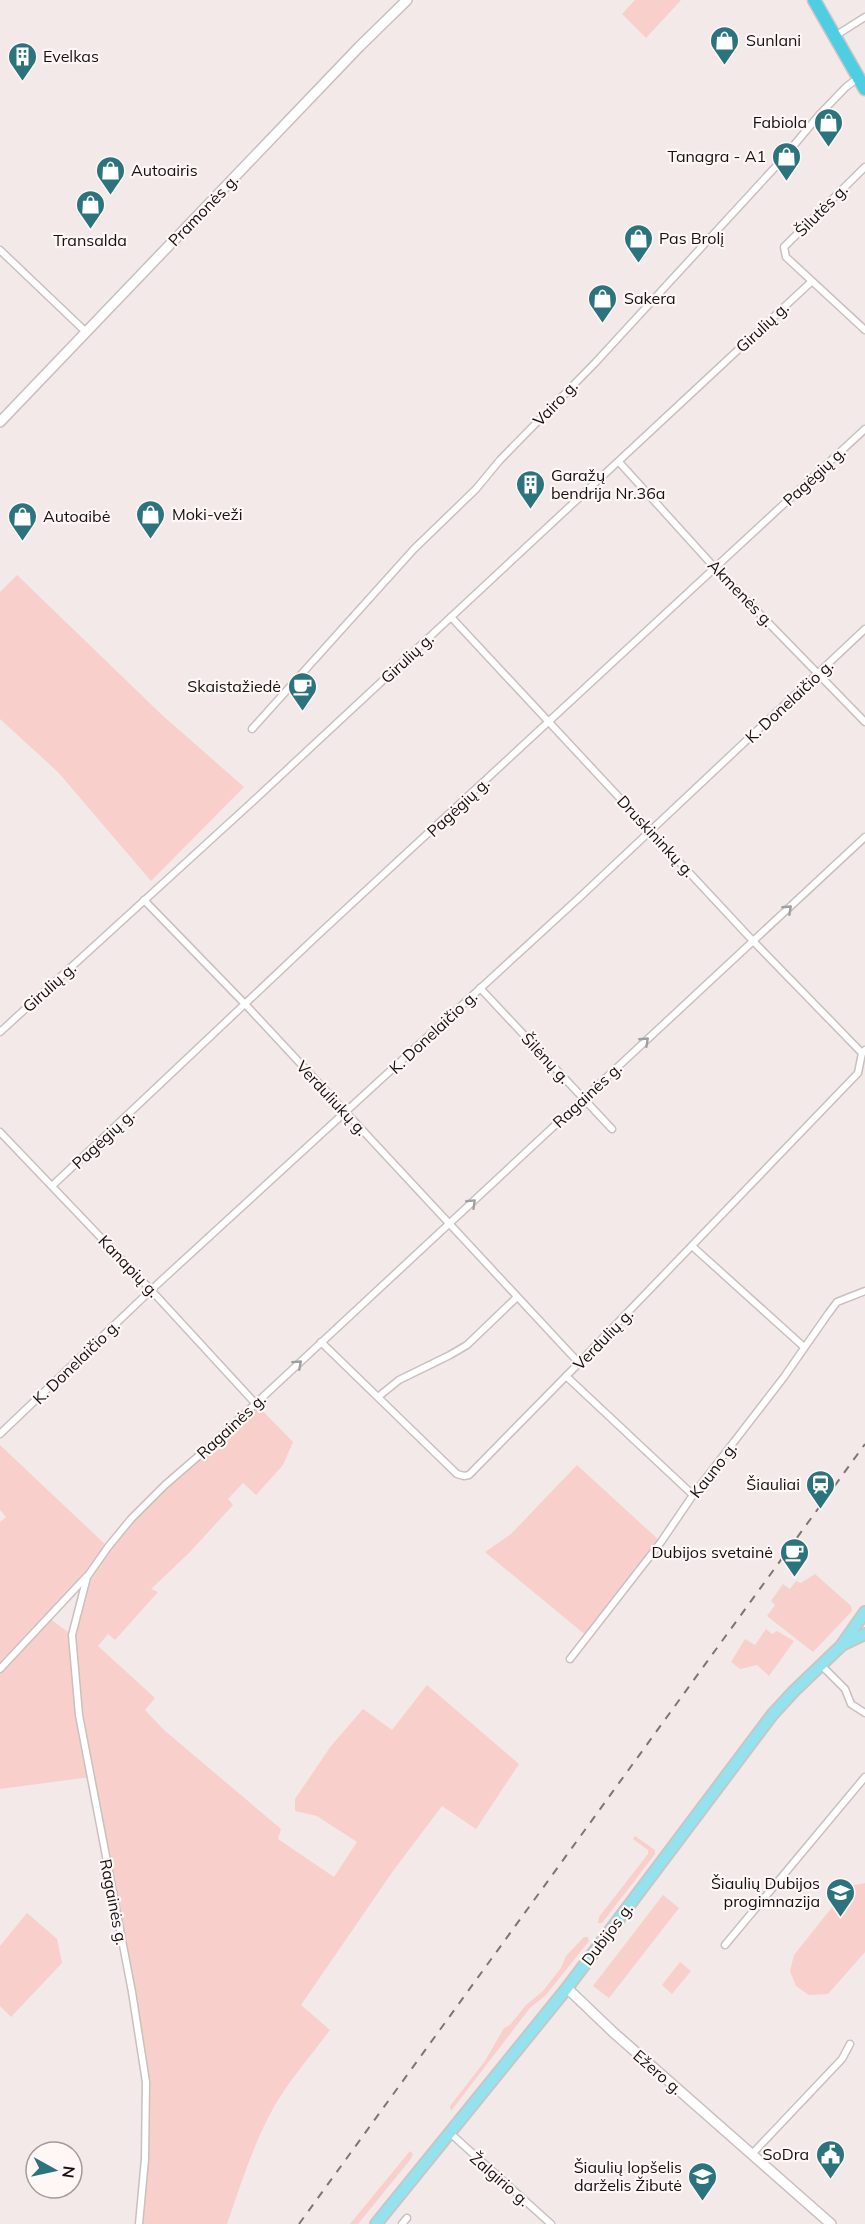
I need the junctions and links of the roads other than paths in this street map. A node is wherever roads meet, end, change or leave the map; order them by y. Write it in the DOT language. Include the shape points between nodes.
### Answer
graph roads {
  1 [pos="407,0"];
  2 [pos="814,0"];
  3 [pos="865,17"];
  4 [pos="835,36"];
  5 [pos="858,78"];
  6 [pos="865,89"];
  7 [pos="865,167"];
  8 [pos="0,250"];
  9 [pos="811,282"];
  10 [pos="865,330"];
  11 [pos="86,332"];
  12 [pos="0,422"];
  13 [pos="865,429"];
  14 [pos="619,462"];
  15 [pos="715,568"];
  16 [pos="451,617"];
  17 [pos="865,629"];
  18 [pos="819,673"];
  19 [pos="549,722"];
  20 [pos="865,722"];
  21 [pos="252,729"];
  22 [pos="651,831"];
  23 [pos="865,837"];
  24 [pos="144,900"];
  25 [pos="753,941"];
  26 [pos="480,988"];
  27 [pos="245,1004"];
  28 [pos="0,1032"];
  29 [pos="863,1052"];
  30 [pos="584,1099"];
  31 [pos="346,1113"];
  32 [pos="612,1129"];
  33 [pos="0,1132"];
  34 [pos="52,1186"];
  35 [pos="449,1224"];
  36 [pos="692,1246"];
  37 [pos="152,1290"];
  38 [pos="865,1291"];
  39 [pos="517,1297"];
  40 [pos="321,1342"];
  41 [pos="804,1347"];
  42 [pos="579,1363"];
  43 [pos="566,1376"];
  44 [pos="378,1397"];
  45 [pos="255,1403"];
  46 [pos="0,1434"];
  47 [pos="693,1495"];
  48 [pos="87,1577"];
  49 [pos="865,1612"];
  50 [pos="865,1634"];
  51 [pos="841,1646"];
  52 [pos="570,1659"];
  53 [pos="820,1664"];
  54 [pos="0,1669"];
  55 [pos="865,1713"];
  56 [pos="865,1777"];
  57 [pos="725,1945"];
  58 [pos="567,1988"];
  59 [pos="850,2044"];
  60 [pos="450,2133"];
  61 [pos="752,2154"];
  62 [pos="543,2221"];
  63 [pos="139,2224"];
  64 [pos="376,2224"];
  65 [pos="551,2224"];
  66 [pos="831,2224"];
  1 -- 11 [label="main road, Pramonės g."];
  2 -- 4 [label="highway"];
  3 -- 4 [label="street"];
  4 -- 5 [label="highway"];
  5 -- 6 [label="highway"];
  5 -- 21 [label="street, Vairo g." via="820,114 595,363 414,549"];
  7 -- 9 [label="street, Šilutės g." via="784,247 786,257"];
  8 -- 11 [label="street"];
  9 -- 10 [label="street, Šilutės g."];
  9 -- 14 [label="street, Girulių g."];
  11 -- 12 [label="main road, Pramonės g."];
  13 -- 15 [label="street, Pagėgių g."];
  14 -- 15 [label="street, Akmenės g."];
  14 -- 16 [label="street, Girulių g."];
  15 -- 18 [label="street, Akmenės g."];
  15 -- 19 [label="street, Pagėgių g."];
  16 -- 19 [label="street, Druskininkų g."];
  16 -- 24 [label="street, Girulių g."];
  17 -- 18 [label="street, K. Donelaičio g."];
  18 -- 20 [label="street, Akmenės g."];
  18 -- 22 [label="street, K. Donelaičio g."];
  19 -- 22 [label="street, Druskininkų g."];
  19 -- 27 [label="street, Pagėgių g."];
  22 -- 25 [label="street, Druskininkų g."];
  22 -- 26 [label="street, K. Donelaičio g."];
  25 -- 23 [label="street, Ragainės g., one-way"];
  24 -- 27 [label="street, Verduliukų g."];
  24 -- 28 [label="street, Girulių g."];
  25 -- 29 [label="street, Druskininkų g."];
  30 -- 25 [label="street, Ragainės g., one-way"];
  26 -- 30 [label="street, Šilėnų g."];
  26 -- 31 [label="street, K. Donelaičio g."];
  27 -- 31 [label="street, Verduliukų g."];
  27 -- 34 [label="street, Pagėgių g."];
  29 -- 36 [label="street, Verdulių g." via="858,1073"];
  30 -- 32 [label="street, Šilėnų g."];
  35 -- 30 [label="street, Ragainės g., one-way"];
  31 -- 35 [label="street, Verduliukų g."];
  31 -- 37 [label="street, K. Donelaičio g."];
  33 -- 34 [label="street, Kanapių g."];
  34 -- 37 [label="street, Kanapių g."];
  35 -- 39 [label="street, Verduliukų g."];
  35 -- 40 [label="street, Ragainės g."];
  36 -- 41 [label="street"];
  36 -- 42 [label="street, Verdulių g."];
  37 -- 45 [label="street, Kanapių g."];
  37 -- 46 [label="street, K. Donelaičio g."];
  38 -- 41 [label="street, Kauno g." via="837,1302"];
  39 -- 42 [label="street, Verduliukų g."];
  39 -- 44 [label="street" via="467,1345 399,1380"];
  40 -- 44 [label="street, Verdulių g."];
  45 -- 40 [label="street, Ragainės g., one-way"];
  41 -- 47 [label="street, Kauno g."];
  42 -- 43 [label="street, Verdulių g."];
  43 -- 44 [label="street, Verdulių g." via="464,1476 457,1474"];
  43 -- 47 [label="street"];
  45 -- 48 [label="street, Ragainės g." via="131,1520"];
  47 -- 52 [label="street, Kauno g."];
  48 -- 54 [label="street"];
  48 -- 63 [label="street, Ragainės g." via="72,1635 78,1715 146,2082"];
  49 -- 51 [label="main road, Dubijos g."];
  50 -- 51 [label="main road, Dubijos g."];
  51 -- 53 [label="main road, Dubijos g."];
  53 -- 55 [label="street" via="845,1689 851,1704"];
  53 -- 58 [label="main road, Dubijos g." via="760,1731"];
  56 -- 57 [label="street"];
  58 -- 60 [label="main road, Dubijos g."];
  58 -- 61 [label="main road, Ežero g."];
  59 -- 61 [label="street" via="842,2059"];
  60 -- 62 [label="street, Žalgirio g."];
  60 -- 64 [label="main road, Dubijos g."];
  61 -- 66 [label="main road, Ežero g."];
  62 -- 65 [label="street, Žalgirio g."];
}
